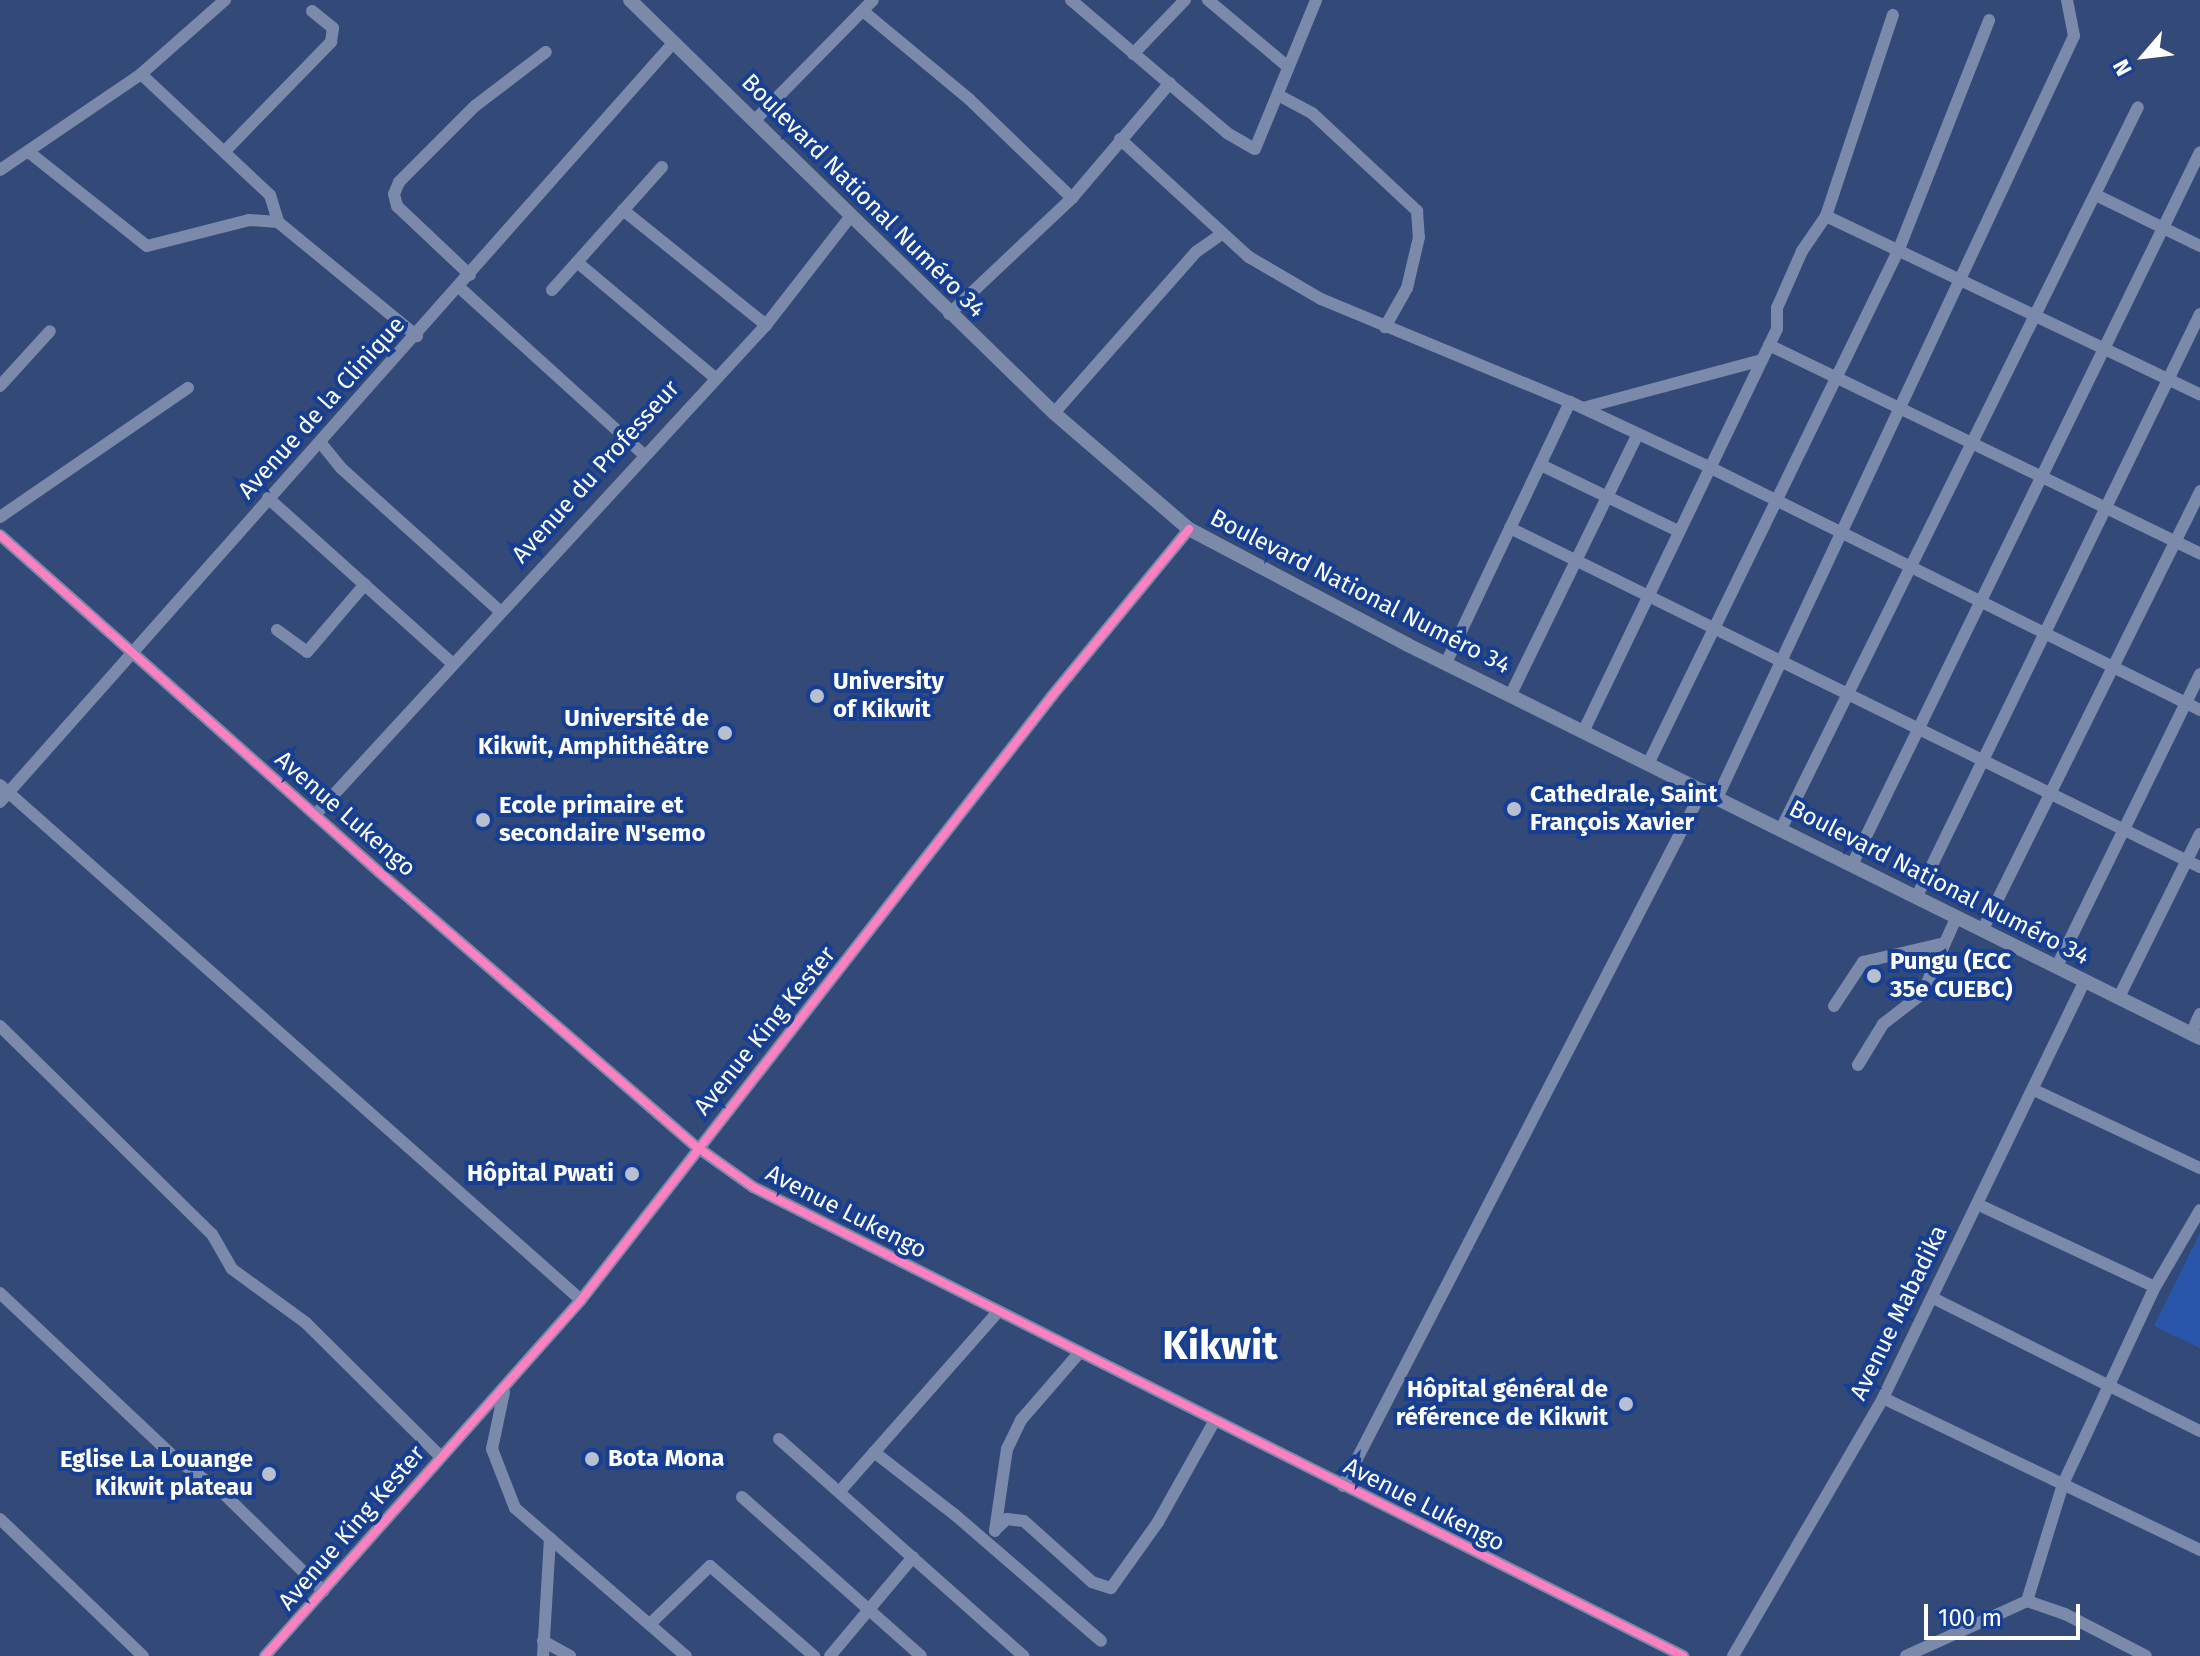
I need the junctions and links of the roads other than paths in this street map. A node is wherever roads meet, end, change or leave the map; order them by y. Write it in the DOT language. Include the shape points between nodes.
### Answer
graph roads {
  1 [pos="225,0"];
  2 [pos="873,0"];
  3 [pos="1071,0"];
  4 [pos="1185,0"];
  5 [pos="1208,0"];
  6 [pos="1316,0"];
  7 [pos="2067,0"];
  8 [pos="634,1"];
  9 [pos="312,11"];
  10 [pos="863,11"];
  11 [pos="1893,15"];
  12 [pos="1989,20"];
  13 [pos="674,42"];
  14 [pos="546,52"];
  15 [pos="1133,54"];
  16 [pos="1287,66"];
  17 [pos="141,74"];
  18 [pos="1170,83"];
  19 [pos="1278,95"];
  20 [pos="2138,107"];
  21 [pos="755,120"];
  22 [pos="1120,139"];
  23 [pos="226,150"];
  24 [pos="2200,152"];
  25 [pos="30,153"];
  26 [pos="662,167"];
  27 [pos="0,170"];
  28 [pos="2098,196"];
  29 [pos="1072,198"];
  30 [pos="623,210"];
  31 [pos="1826,216"];
  32 [pos="850,217"];
  33 [pos="278,222"];
  34 [pos="2163,230"];
  35 [pos="1222,234"];
  36 [pos="2200,246"];
  37 [pos="1899,249"];
  38 [pos="577,262"];
  39 [pos="470,275"];
  40 [pos="1961,280"];
  41 [pos="460,288"];
  42 [pos="552,290"];
  43 [pos="949,314"];
  44 [pos="2200,314"];
  45 [pos="2035,316"];
  46 [pos="766,325"];
  47 [pos="1385,327"];
  48 [pos="50,331"];
  49 [pos="417,336"];
  50 [pos="1769,345"];
  51 [pos="2105,349"];
  52 [pos="1759,361"];
  53 [pos="713,376"];
  54 [pos="1839,376"];
  55 [pos="2169,379"];
  56 [pos="0,386"];
  57 [pos="188,388"];
  58 [pos="2200,394"];
  59 [pos="1570,402"];
  60 [pos="1902,406"];
  61 [pos="1583,408"];
  62 [pos="1054,413"];
  63 [pos="1638,434"];
  64 [pos="1971,440"];
  65 [pos="320,442"];
  66 [pos="643,454"];
  67 [pos="1541,465"];
  68 [pos="1707,466"];
  69 [pos="2043,475"];
  70 [pos="2200,491"];
  71 [pos="1606,497"];
  72 [pos="268,498"];
  73 [pos="1779,502"];
  74 [pos="2107,507"];
  75 [pos="0,517"];
  76 [pos="1510,528"];
  77 [pos="1189,529"];
  78 [pos="1678,531"];
  79 [pos="0,535"];
  80 [pos="1840,535"];
  81 [pos="2176,541"];
  82 [pos="2200,553"];
  83 [pos="1574,562"];
  84 [pos="1910,567"];
  85 [pos="365,584"];
  86 [pos="1647,597"];
  87 [pos="1981,602"];
  88 [pos="500,611"];
  89 [pos="1714,629"];
  90 [pos="277,630"];
  91 [pos="2045,633"];
  92 [pos="133,655"];
  93 [pos="1779,659"];
  94 [pos="1447,661"];
  95 [pos="452,663"];
  96 [pos="2114,667"];
  97 [pos="2200,674"];
  98 [pos="1511,694"];
  99 [pos="1851,695"];
  100 [pos="2186,703"];
  101 [pos="2200,710"];
  102 [pos="1920,728"];
  103 [pos="1584,730"];
  104 [pos="1982,760"];
  105 [pos="1649,762"];
  106 [pos="1703,789"];
  107 [pos="3,793"];
  108 [pos="2053,794"];
  109 [pos="1718,796"];
  110 [pos="315,815"];
  111 [pos="1781,829"];
  112 [pos="2124,830"];
  113 [pos="2200,834"];
  114 [pos="2187,861"];
  115 [pos="1852,865"];
  116 [pos="2200,867"];
  117 [pos="1917,896"];
  118 [pos="1957,916"];
  119 [pos="1983,929"];
  120 [pos="1945,943"];
  121 [pos="2057,966"];
  122 [pos="2085,980"];
  123 [pos="2119,997"];
  124 [pos="1834,1006"];
  125 [pos="2200,1014"];
  126 [pos="0,1026"];
  127 [pos="2195,1036"];
  128 [pos="1858,1065"];
  129 [pos="2034,1090"];
  130 [pos="697,1147"];
  131 [pos="2200,1168"];
  132 [pos="1977,1204"];
  133 [pos="2200,1210"];
  134 [pos="2155,1287"];
  135 [pos="0,1293"];
  136 [pos="1933,1298"];
  137 [pos="581,1300"];
  138 [pos="998,1312"];
  139 [pos="1079,1353"];
  140 [pos="507,1384"];
  141 [pos="2109,1388"];
  142 [pos="1883,1398"];
  143 [pos="1214,1422"];
  144 [pos="2200,1431"];
  145 [pos="779,1439"];
  146 [pos="874,1452"];
  147 [pos="441,1457"];
  148 [pos="2063,1484"];
  149 [pos="1343,1486"];
  150 [pos="840,1491"];
  151 [pos="742,1497"];
  152 [pos="0,1519"];
  153 [pos="995,1530"];
  154 [pos="550,1538"];
  155 [pos="992,1546"];
  156 [pos="2200,1550"];
  157 [pos="913,1557"];
  158 [pos="323,1591"];
  159 [pos="2027,1601"];
  160 [pos="869,1610"];
  161 [pos="651,1623"];
  162 [pos="543,1641"];
  163 [pos="1101,1641"];
  164 [pos="143,1656"];
  165 [pos="265,1656"];
  166 [pos="543,1656"];
  167 [pos="570,1656"];
  168 [pos="686,1656"];
  169 [pos="814,1656"];
  170 [pos="830,1656"];
  171 [pos="921,1656"];
  172 [pos="1023,1656"];
  173 [pos="1683,1656"];
  174 [pos="1733,1656"];
  175 [pos="1906,1656"];
  176 [pos="2146,1656"];
  1 -- 17 [label="street"];
  2 -- 10 [label="street"];
  3 -- 15 [label="street"];
  4 -- 15 [label="street"];
  5 -- 16 [label="street"];
  6 -- 16 [label="street"];
  7 -- 40 [label="street" via="2074,36"];
  8 -- 13 [label="main road, Boulevard National Numéro 34"];
  9 -- 23 [label="street" via="333,28 331,42"];
  10 -- 21 [label="street"];
  10 -- 29 [label="street" via="969,99"];
  11 -- 31 [label="street"];
  12 -- 37 [label="street"];
  13 -- 21 [label="main road, Boulevard National Numéro 34"];
  13 -- 39 [label="street, Avenue de la Clinique"];
  14 -- 39 [label="street" via="475,106 399,182 394,194 397,206"];
  15 -- 18 [label="street"];
  16 -- 19 [label="street"];
  17 -- 23 [label="street"];
  17 -- 25 [label="street"];
  18 -- 19 [label="street" via="1255,149"];
  18 -- 22 [label="street"];
  19 -- 47 [label="street" via="1312,113 1417,211 1419,237 1407,288"];
  20 -- 28 [label="street"];
  21 -- 32 [label="main road, Boulevard National Numéro 34"];
  22 -- 29 [label="street"];
  22 -- 35 [label="street"];
  23 -- 33 [label="street" via="270,195"];
  24 -- 34 [label="street"];
  25 -- 27 [label="street"];
  25 -- 33 [label="street" via="147,246 249,220"];
  26 -- 30 [label="street"];
  28 -- 34 [label="street"];
  28 -- 45 [label="street"];
  29 -- 43 [label="street"];
  30 -- 38 [label="street"];
  30 -- 46 [label="street"];
  31 -- 37 [label="street"];
  31 -- 50 [label="street" via="1783,294"];
  32 -- 43 [label="main road, Boulevard National Numéro 34"];
  32 -- 46 [label="street, Avenue du Professeur"];
  33 -- 49 [label="street"];
  34 -- 36 [label="street"];
  34 -- 51 [label="street"];
  35 -- 47 [label="street" via="1249,257 1321,299"];
  35 -- 62 [label="street" via="1196,252"];
  37 -- 40 [label="street"];
  37 -- 54 [label="street"];
  38 -- 42 [label="street"];
  38 -- 53 [label="street"];
  39 -- 41 [label="street, Avenue de la Clinique"];
  40 -- 45 [label="street"];
  40 -- 60 [label="street"];
  41 -- 49 [label="street, Avenue de la Clinique"];
  41 -- 66 [label="street"];
  43 -- 62 [label="main road, Boulevard National Numéro 34"];
  44 -- 55 [label="street"];
  45 -- 51 [label="street"];
  45 -- 64 [label="street"];
  46 -- 53 [label="street, Avenue du Professeur"];
  47 -- 59 [label="street"];
  48 -- 56 [label="street"];
  49 -- 65 [label="street, Avenue de la Clinique"];
  50 -- 52 [label="street"];
  50 -- 54 [label="street"];
  51 -- 55 [label="street"];
  51 -- 69 [label="street"];
  52 -- 61 [label="street"];
  52 -- 68 [label="street"];
  53 -- 66 [label="street, Avenue du Professeur"];
  54 -- 60 [label="street"];
  54 -- 73 [label="street"];
  55 -- 58 [label="street"];
  55 -- 74 [label="street"];
  57 -- 75 [label="street"];
  59 -- 61 [label="street"];
  59 -- 67 [label="street"];
  60 -- 64 [label="street"];
  60 -- 80 [label="street"];
  61 -- 63 [label="street"];
  62 -- 77 [label="main road, Boulevard National Numéro 34"];
  63 -- 68 [label="street"];
  63 -- 71 [label="street"];
  64 -- 69 [label="street"];
  64 -- 84 [label="street"];
  65 -- 72 [label="street, Avenue de la Clinique"];
  65 -- 88 [label="street" via="341,468"];
  66 -- 88 [label="street, Avenue du Professeur"];
  67 -- 71 [label="street"];
  67 -- 76 [label="street"];
  68 -- 73 [label="street"];
  68 -- 78 [label="street"];
  69 -- 74 [label="street"];
  69 -- 87 [label="street"];
  70 -- 81 [label="street"];
  71 -- 78 [label="street"];
  71 -- 83 [label="street"];
  72 -- 85 [label="street"];
  72 -- 92 [label="street, Avenue de la Clinique"];
  73 -- 80 [label="street"];
  73 -- 89 [label="street"];
  74 -- 81 [label="street"];
  74 -- 91 [label="street"];
  76 -- 83 [label="street"];
  76 -- 94 [label="street"];
  77 -- 94 [label="main road, Boulevard National Numéro 34" via="1238,559"];
  77 -- 130 [label="street, Avenue King Kester"];
  78 -- 86 [label="street"];
  79 -- 92 [label="street, Avenue Lukengo"];
  80 -- 84 [label="street"];
  80 -- 93 [label="street"];
  81 -- 82 [label="street"];
  81 -- 96 [label="street"];
  83 -- 86 [label="street"];
  83 -- 98 [label="street"];
  84 -- 87 [label="street"];
  84 -- 99 [label="street"];
  85 -- 90 [label="street" via="307,652"];
  85 -- 95 [label="street"];
  86 -- 89 [label="street"];
  86 -- 103 [label="street"];
  87 -- 91 [label="street"];
  87 -- 102 [label="street"];
  88 -- 95 [label="street, Avenue du Professeur"];
  89 -- 93 [label="street"];
  89 -- 105 [label="street"];
  91 -- 96 [label="street"];
  91 -- 104 [label="street"];
  92 -- 107 [label="street, Avenue de la Clinique"];
  92 -- 110 [label="street, Avenue Lukengo"];
  93 -- 99 [label="street"];
  93 -- 109 [label="street"];
  94 -- 98 [label="main road, Boulevard National Numéro 34"];
  95 -- 110 [label="street, Avenue du Professeur"];
  96 -- 100 [label="street"];
  96 -- 108 [label="street"];
  97 -- 100 [label="street"];
  98 -- 103 [label="main road, Boulevard National Numéro 34"];
  99 -- 102 [label="street"];
  99 -- 111 [label="street"];
  100 -- 101 [label="street"];
  100 -- 112 [label="street"];
  102 -- 104 [label="street"];
  102 -- 115 [label="street"];
  103 -- 105 [label="main road, Boulevard National Numéro 34"];
  104 -- 108 [label="street"];
  104 -- 117 [label="street"];
  105 -- 106 [label="main road, Boulevard National Numéro 34"];
  106 -- 109 [label="main road, Boulevard National Numéro 34"];
  106 -- 149 [label="street"];
  107 -- 137 [label="street"];
  108 -- 112 [label="street"];
  108 -- 119 [label="street"];
  109 -- 111 [label="main road, Boulevard National Numéro 34"];
  110 -- 130 [label="street, Avenue Lukengo"];
  111 -- 115 [label="main road, Boulevard National Numéro 34"];
  112 -- 114 [label="street"];
  112 -- 121 [label="street"];
  113 -- 114 [label="street"];
  114 -- 116 [label="street"];
  114 -- 123 [label="street"];
  115 -- 117 [label="main road, Boulevard National Numéro 34"];
  117 -- 118 [label="main road, Boulevard National Numéro 34"];
  118 -- 119 [label="main road, Boulevard National Numéro 34"];
  118 -- 120 [label="street"];
  119 -- 121 [label="main road, Boulevard National Numéro 34"];
  120 -- 124 [label="street" via="1863,962"];
  120 -- 128 [label="street" via="1922,994 1883,1024"];
  121 -- 122 [label="main road, Boulevard National Numéro 34"];
  122 -- 123 [label="main road, Boulevard National Numéro 34"];
  122 -- 129 [label="street, Avenue Mabadika"];
  123 -- 127 [label="main road, Boulevard National Numéro 34"];
  125 -- 127 [label="street"];
  126 -- 147 [label="street" via="212,1234 232,1269 306,1323"];
  129 -- 131 [label="street"];
  129 -- 132 [label="street, Avenue Mabadika"];
  130 -- 137 [label="street, Avenue King Kester"];
  130 -- 138 [label="street, Avenue Lukengo" via="789,1209"];
  132 -- 134 [label="street"];
  132 -- 136 [label="street, Avenue Mabadika"];
  133 -- 134 [label="street"];
  134 -- 141 [label="street"];
  135 -- 158 [label="street" via="175,1458 224,1494"];
  136 -- 141 [label="street"];
  136 -- 142 [label="street, Avenue Mabadika"];
  137 -- 140 [label="street, Avenue King Kester"];
  138 -- 139 [label="street, Avenue Lukengo"];
  138 -- 146 [label="street"];
  139 -- 143 [label="street, Avenue Lukengo"];
  139 -- 153 [label="street" via="1021,1420 1007,1449"];
  140 -- 147 [label="street, Avenue King Kester"];
  140 -- 154 [label="street" via="495,1418 496,1466 515,1508"];
  141 -- 144 [label="street"];
  141 -- 148 [label="street"];
  142 -- 148 [label="street"];
  142 -- 174 [label="street, Avenue Mabadika"];
  143 -- 149 [label="street, Avenue Lukengo"];
  143 -- 153 [label="street" via="1158,1522 1111,1588 1092,1582 1024,1521 1007,1519"];
  145 -- 150 [label="street"];
  146 -- 150 [label="street"];
  146 -- 155 [label="street"];
  147 -- 158 [label="street, Avenue King Kester"];
  148 -- 156 [label="street"];
  148 -- 159 [label="street"];
  149 -- 173 [label="street, Avenue Lukengo"];
  150 -- 157 [label="street"];
  151 -- 160 [label="street"];
  152 -- 164 [label="street"];
  153 -- 155 [label="street"];
  154 -- 161 [label="street"];
  154 -- 162 [label="street"];
  155 -- 163 [label="street"];
  157 -- 160 [label="street"];
  157 -- 172 [label="street"];
  158 -- 165 [label="street, Avenue King Kester"];
  159 -- 175 [label="street"];
  159 -- 176 [label="street" via="2065,1614"];
  160 -- 170 [label="street"];
  160 -- 171 [label="street"];
  161 -- 168 [label="street"];
  161 -- 169 [label="street" via="710,1566"];
  162 -- 166 [label="street"];
  162 -- 167 [label="street"];
}
